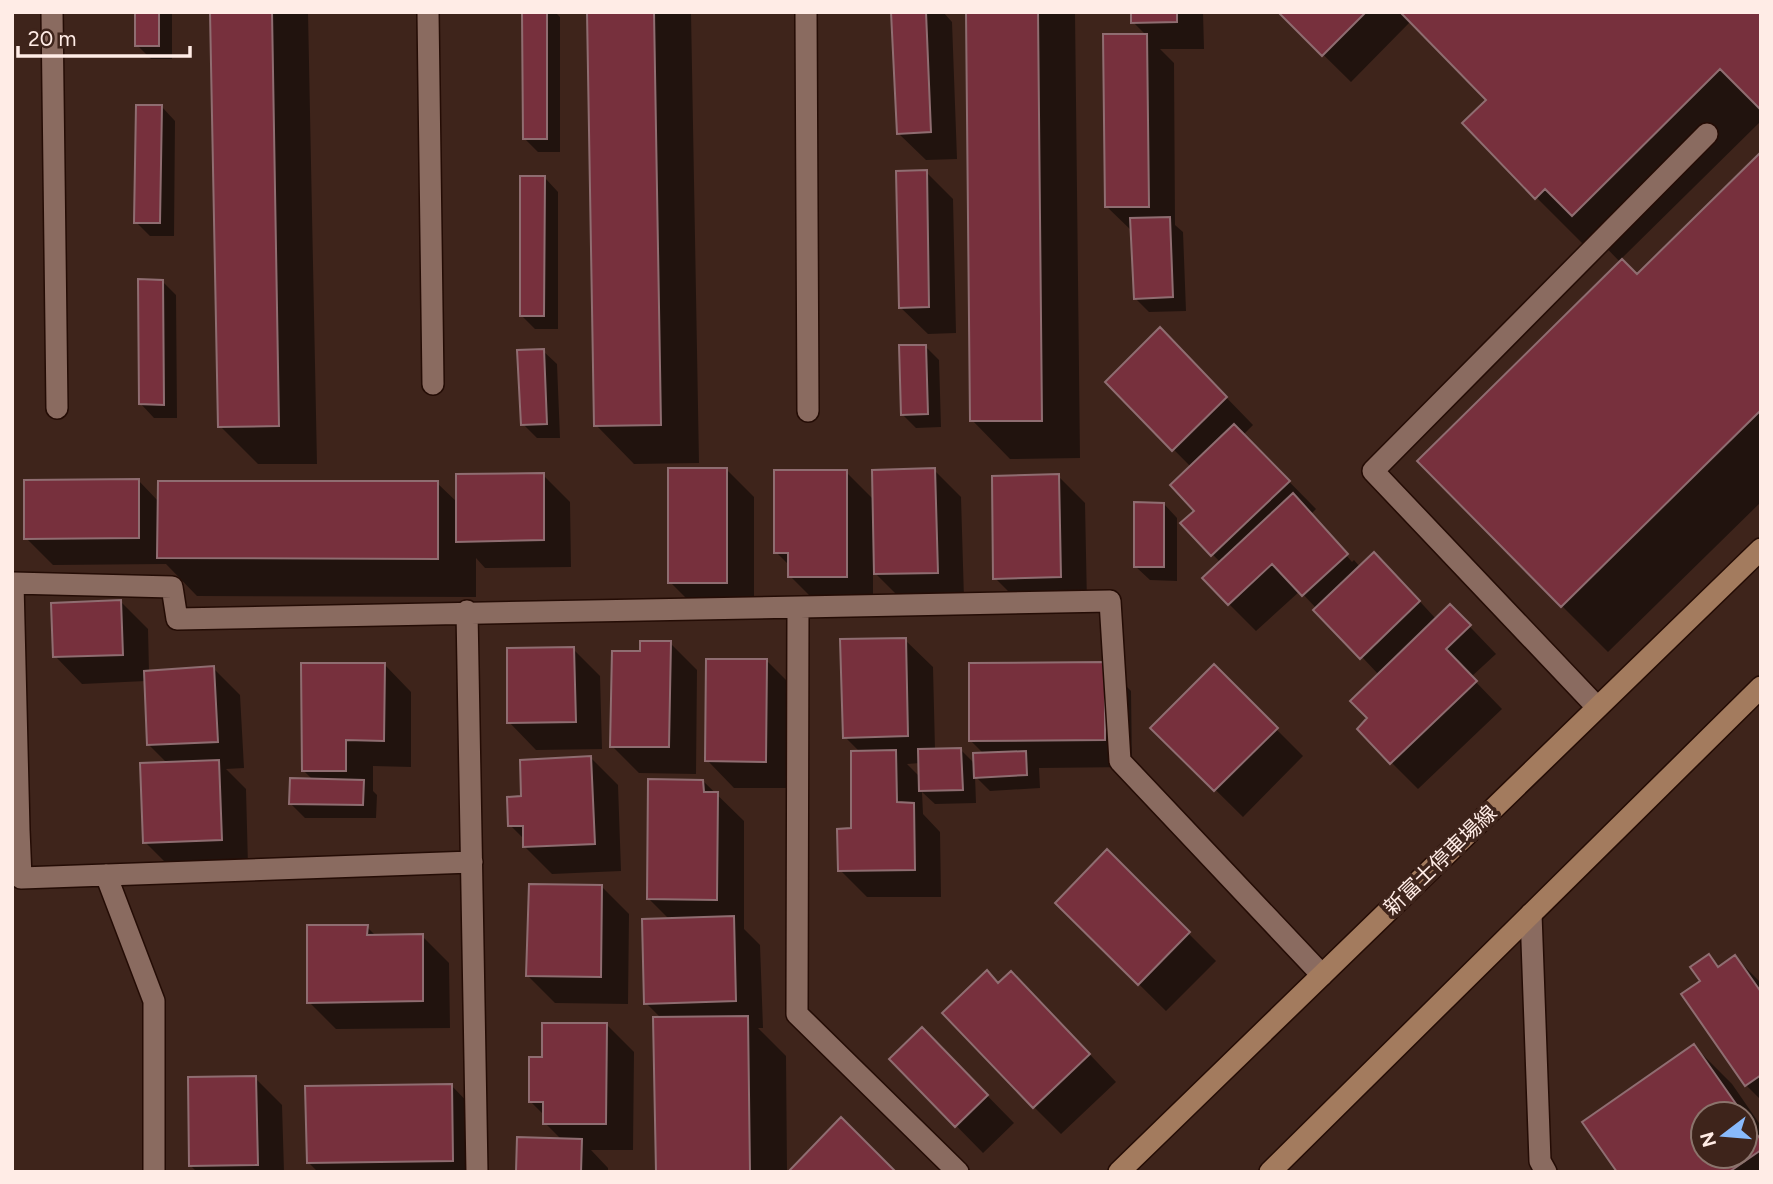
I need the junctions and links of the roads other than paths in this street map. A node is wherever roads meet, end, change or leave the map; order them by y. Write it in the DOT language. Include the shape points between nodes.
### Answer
graph roads {
  1 [pos="52,12"];
  2 [pos="428,12"];
  3 [pos="806,12"];
  4 [pos="1707,134"];
  5 [pos="433,384"];
  6 [pos="57,408"];
  7 [pos="808,411"];
  8 [pos="1761,549"];
  9 [pos="798,609"];
  10 [pos="467,611"];
  11 [pos="1761,687"];
  12 [pos="1597,707"];
  13 [pos="16,830"];
  14 [pos="471,862"];
  15 [pos="106,875"];
  16 [pos="1531,914"];
  17 [pos="1322,975"];
  18 [pos="154,1172"];
  19 [pos="477,1172"];
  20 [pos="958,1172"];
  21 [pos="1119,1172"];
  22 [pos="1270,1172"];
  23 [pos="1546,1172"];
  1 -- 6 [label="street"];
  2 -- 5 [label="street"];
  3 -- 7 [label="street"];
  4 -- 12 [label="street" via="1373,471"];
  8 -- 12 [label="main road, 新富士停車場線"];
  9 -- 10 [label="street"];
  9 -- 17 [label="street" via="1110,601 1120,761"];
  9 -- 20 [label="street" via="797,1014"];
  10 -- 13 [label="street" via="177,619 172,587 13,583"];
  10 -- 14 [label="street"];
  11 -- 16 [label="main road"];
  12 -- 17 [label="main road, 新富士停車場線"];
  13 -- 15 [label="street" via="21,878"];
  14 -- 15 [label="street"];
  14 -- 19 [label="street"];
  15 -- 18 [label="street" via="154,1001"];
  16 -- 22 [label="main road"];
  16 -- 23 [label="street" via="1540,1161"];
  17 -- 21 [label="main road, 新富士停車場線"];
}
